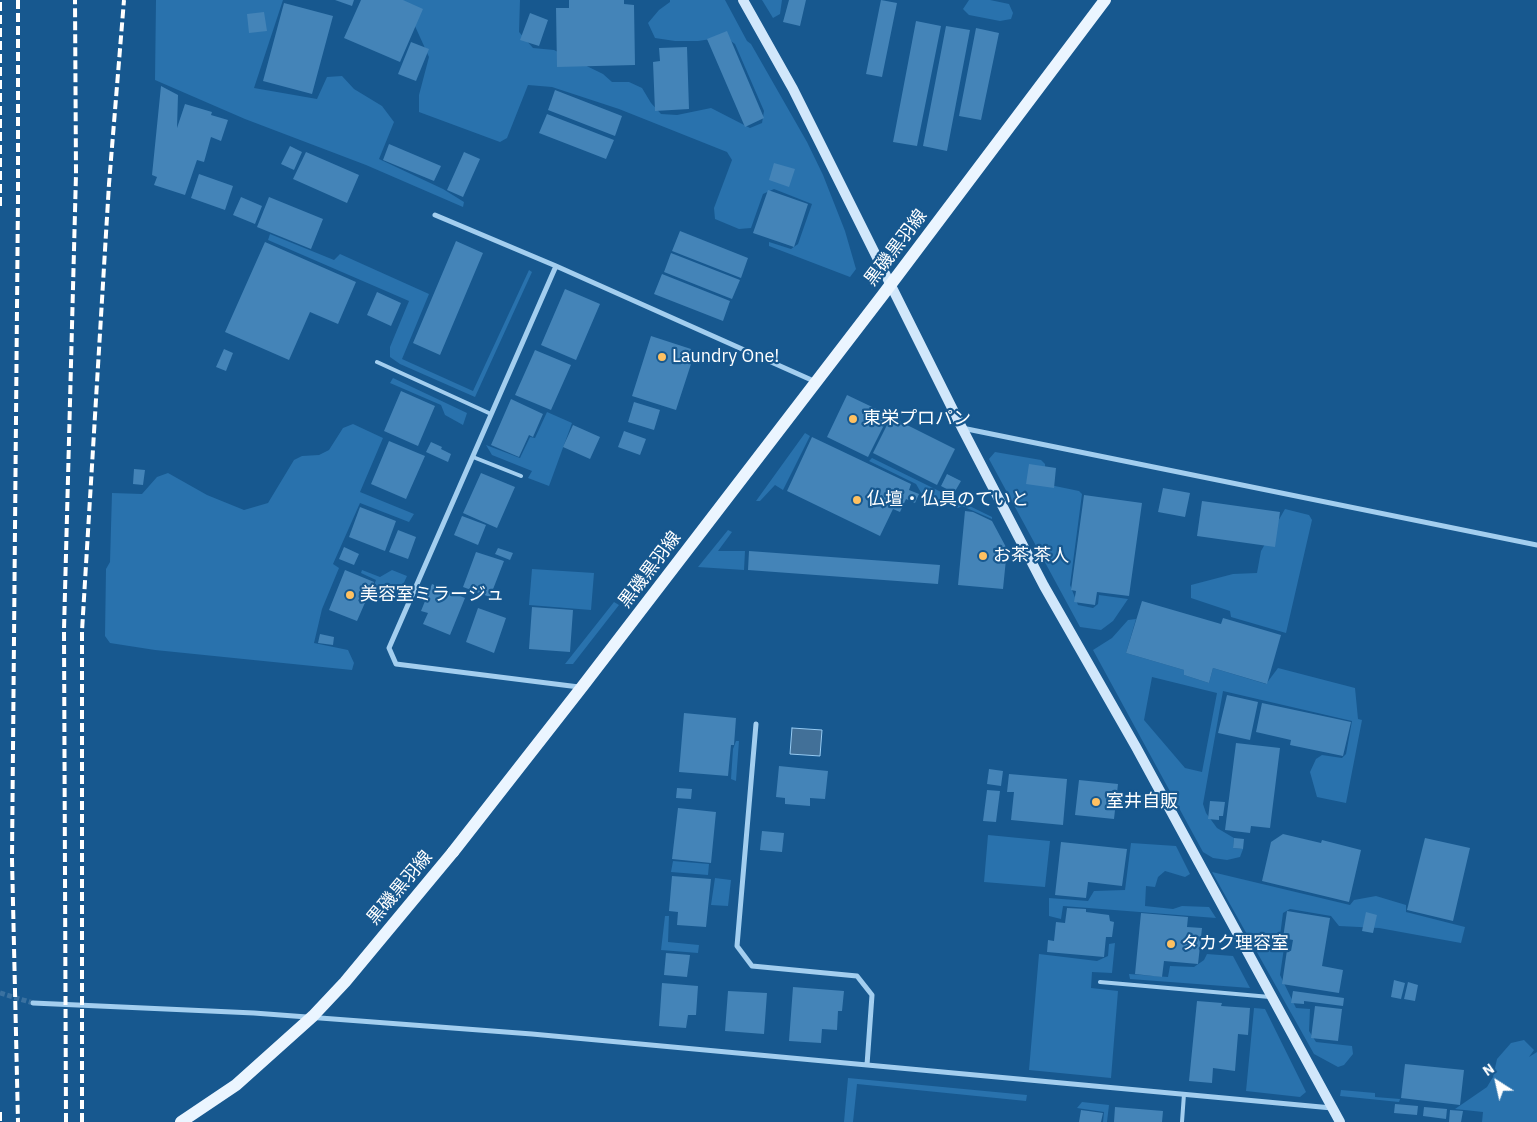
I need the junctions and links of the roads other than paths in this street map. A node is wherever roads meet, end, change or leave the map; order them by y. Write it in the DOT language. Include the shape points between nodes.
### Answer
graph roads {
  1 [pos="743,0"];
  2 [pos="1105,0"];
  3 [pos="435,214"];
  4 [pos="556,266"];
  5 [pos="890,285"];
  6 [pos="377,362"];
  7 [pos="816,382"];
  8 [pos="491,414"];
  9 [pos="962,428"];
  10 [pos="473,457"];
  11 [pos="521,476"];
  12 [pos="1537,545"];
  13 [pos="582,687"];
  14 [pos="756,724"];
  15 [pos="1100,982"];
  16 [pos="1272,997"];
  17 [pos="33,1002"];
  18 [pos="867,1065"];
  19 [pos="1184,1094"];
  20 [pos="1332,1108"];
  21 [pos="181,1122"];
  22 [pos="1182,1122"];
  23 [pos="1340,1122"];
  1 -- 5 [label="street" via="793,89"];
  2 -- 5 [label="main road, 黒磯黒羽線"];
  3 -- 4 [label="street"];
  4 -- 7 [label="street"];
  4 -- 8 [label="street"];
  5 -- 7 [label="main road, 黒磯黒羽線"];
  5 -- 9 [label="street"];
  6 -- 8 [label="lane"];
  7 -- 13 [label="main road, 黒磯黒羽線"];
  8 -- 10 [label="street"];
  9 -- 12 [label="street"];
  9 -- 16 [label="street" via="1044,586"];
  10 -- 11 [label="lane"];
  10 -- 13 [label="street" via="389,648 396,664"];
  13 -- 21 [label="main road, 黒磯黒羽線, bridge" via="453,852 345,982 313,1016 236,1085"];
  14 -- 18 [label="street" via="737,946 752,966 857,976 872,995"];
  15 -- 16 [label="lane"];
  16 -- 20 [label="street"];
  17 -- 18 [label="street" via="354,1020"];
  18 -- 19 [label="street"];
  19 -- 20 [label="street"];
  19 -- 22 [label="lane"];
  20 -- 23 [label="street"];
}
